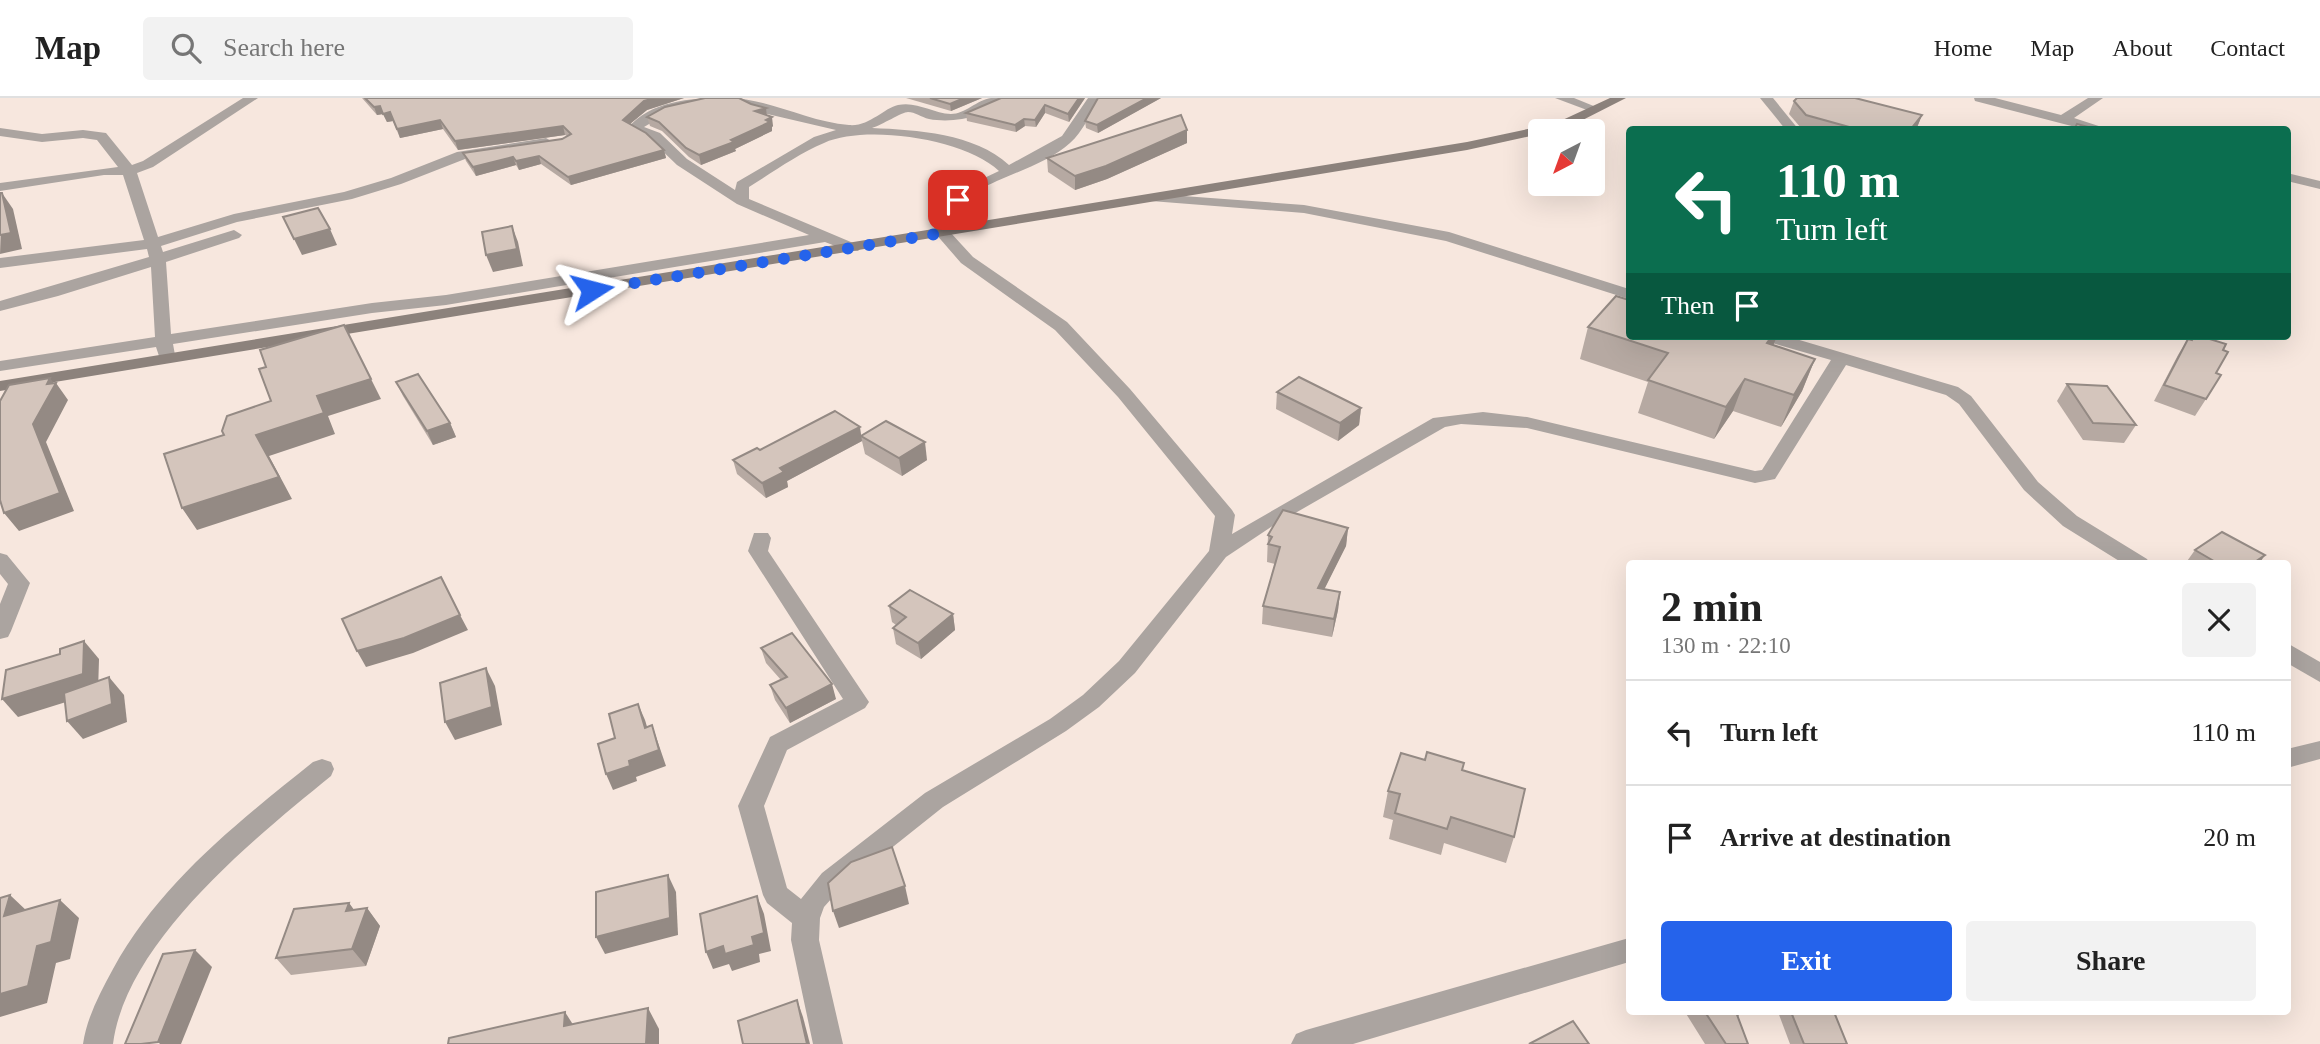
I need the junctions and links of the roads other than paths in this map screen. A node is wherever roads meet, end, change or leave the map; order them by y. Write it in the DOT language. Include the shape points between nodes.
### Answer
graph roads {
  1 [pos="252,98"];
  2 [pos="717,98"];
  3 [pos="734,98"];
  4 [pos="1002,98"];
  5 [pos="1094,98"];
  6 [pos="1561,98"];
  7 [pos="1620,98"];
  8 [pos="1766,98"];
  9 [pos="1980,98"];
  10 [pos="2097,98"];
  11 [pos="1595,109"];
  12 [pos="2065,118"];
  13 [pos="1790,126"];
  14 [pos="2092,126"];
  15 [pos="856,131"];
  16 [pos="0,132"];
  17 [pos="564,141"];
  18 [pos="129,171"];
  19 [pos="1007,171"];
  20 [pos="2291,178"];
  21 [pos="2320,185"];
  22 [pos="0,187"];
  23 [pos="1156,198"];
  24 [pos="742,201"];
  25 [pos="943,233"];
  26 [pos="234,235"];
  27 [pos="825,237"];
  28 [pos="152,244"];
  29 [pos="853,248"];
  30 [pos="158,260"];
  31 [pos="0,263"];
  32 [pos="1626,293"];
  33 [pos="0,306"];
  34 [pos="1781,340"];
  35 [pos="166,341"];
  36 [pos="1841,358"];
  37 [pos="166,360"];
  38 [pos="0,366"];
  39 [pos="0,386"];
  40 [pos="761,538"];
  41 [pos="1219,552"];
  42 [pos="0,560"];
  43 [pos="2133,560"];
  44 [pos="0,631"];
  45 [pos="2291,654"];
  46 [pos="2320,674"];
  47 [pos="2320,750"];
  48 [pos="2291,759"];
  49 [pos="322,769"];
  50 [pos="806,918"];
  51 [pos="1626,951"];
  52 [pos="98,1044"];
  53 [pos="828,1044"];
  54 [pos="1306,1044"];
  1 -- 18 [label="street" via="148,164"];
  2 -- 24 [label="street" via="642,119 635,128 655,136 682,162"];
  3 -- 15 [label="street"];
  4 -- 15 [label="street" via="956,118 899,109"];
  5 -- 19 [label="street" via="1067,139"];
  6 -- 11 [label="street"];
  7 -- 11 [label="main road"];
  8 -- 13 [label="street"];
  9 -- 12 [label="street"];
  10 -- 12 [label="street"];
  11 -- 23 [label="main road" via="1560,126 1479,143"];
  12 -- 14 [label="street"];
  15 -- 19 [label="street" via="931,135 993,158"];
  15 -- 24 [label="street" via="819,140 742,185"];
  16 -- 18 [label="street" via="42,138 101,136"];
  17 -- 28 [label="street" via="462,155 347,196 234,218"];
  18 -- 22 [label="street"];
  18 -- 28 [label="street"];
  19 -- 25 [label="street" via="946,208 940,218"];
  20 -- 21 [label="street"];
  23 -- 25 [label="main road"];
  23 -- 32 [label="street" via="1304,209 1450,237"];
  24 -- 27 [label="street"];
  25 -- 29 [label="main road"];
  25 -- 41 [label="street" via="967,260 1061,326 1124,393 1226,515"];
  26 -- 30 [label="street"];
  27 -- 29 [label="street"];
  27 -- 35 [label="street"];
  28 -- 30 [label="street"];
  28 -- 31 [label="street"];
  29 -- 37 [label="main road"];
  30 -- 33 [label="street"];
  30 -- 35 [label="street"];
  34 -- 36 [label="street"];
  35 -- 37 [label="street"];
  35 -- 38 [label="street"];
  36 -- 41 [label="street" via="1768,475 1755,477 1564,431 1459,418 1440,422"];
  36 -- 43 [label="street" via="1931,384 1965,400 2031,486 2070,521"];
  37 -- 39 [label="main road"];
  40 -- 50 [label="street" via="758,551 857,702 778,744 751,806 776,895"];
  41 -- 50 [label="street" via="1127,667 1091,701 934,800 831,881"];
  42 -- 44 [label="street" via="19,583"];
  45 -- 46 [label="street"];
  47 -- 48 [label="street"];
  49 -- 52 [label="street" via="219,853 167,909 129,964 100,1025"];
  50 -- 53 [label="street" via="805,940"];
  51 -- 54 [label="street"];
}
